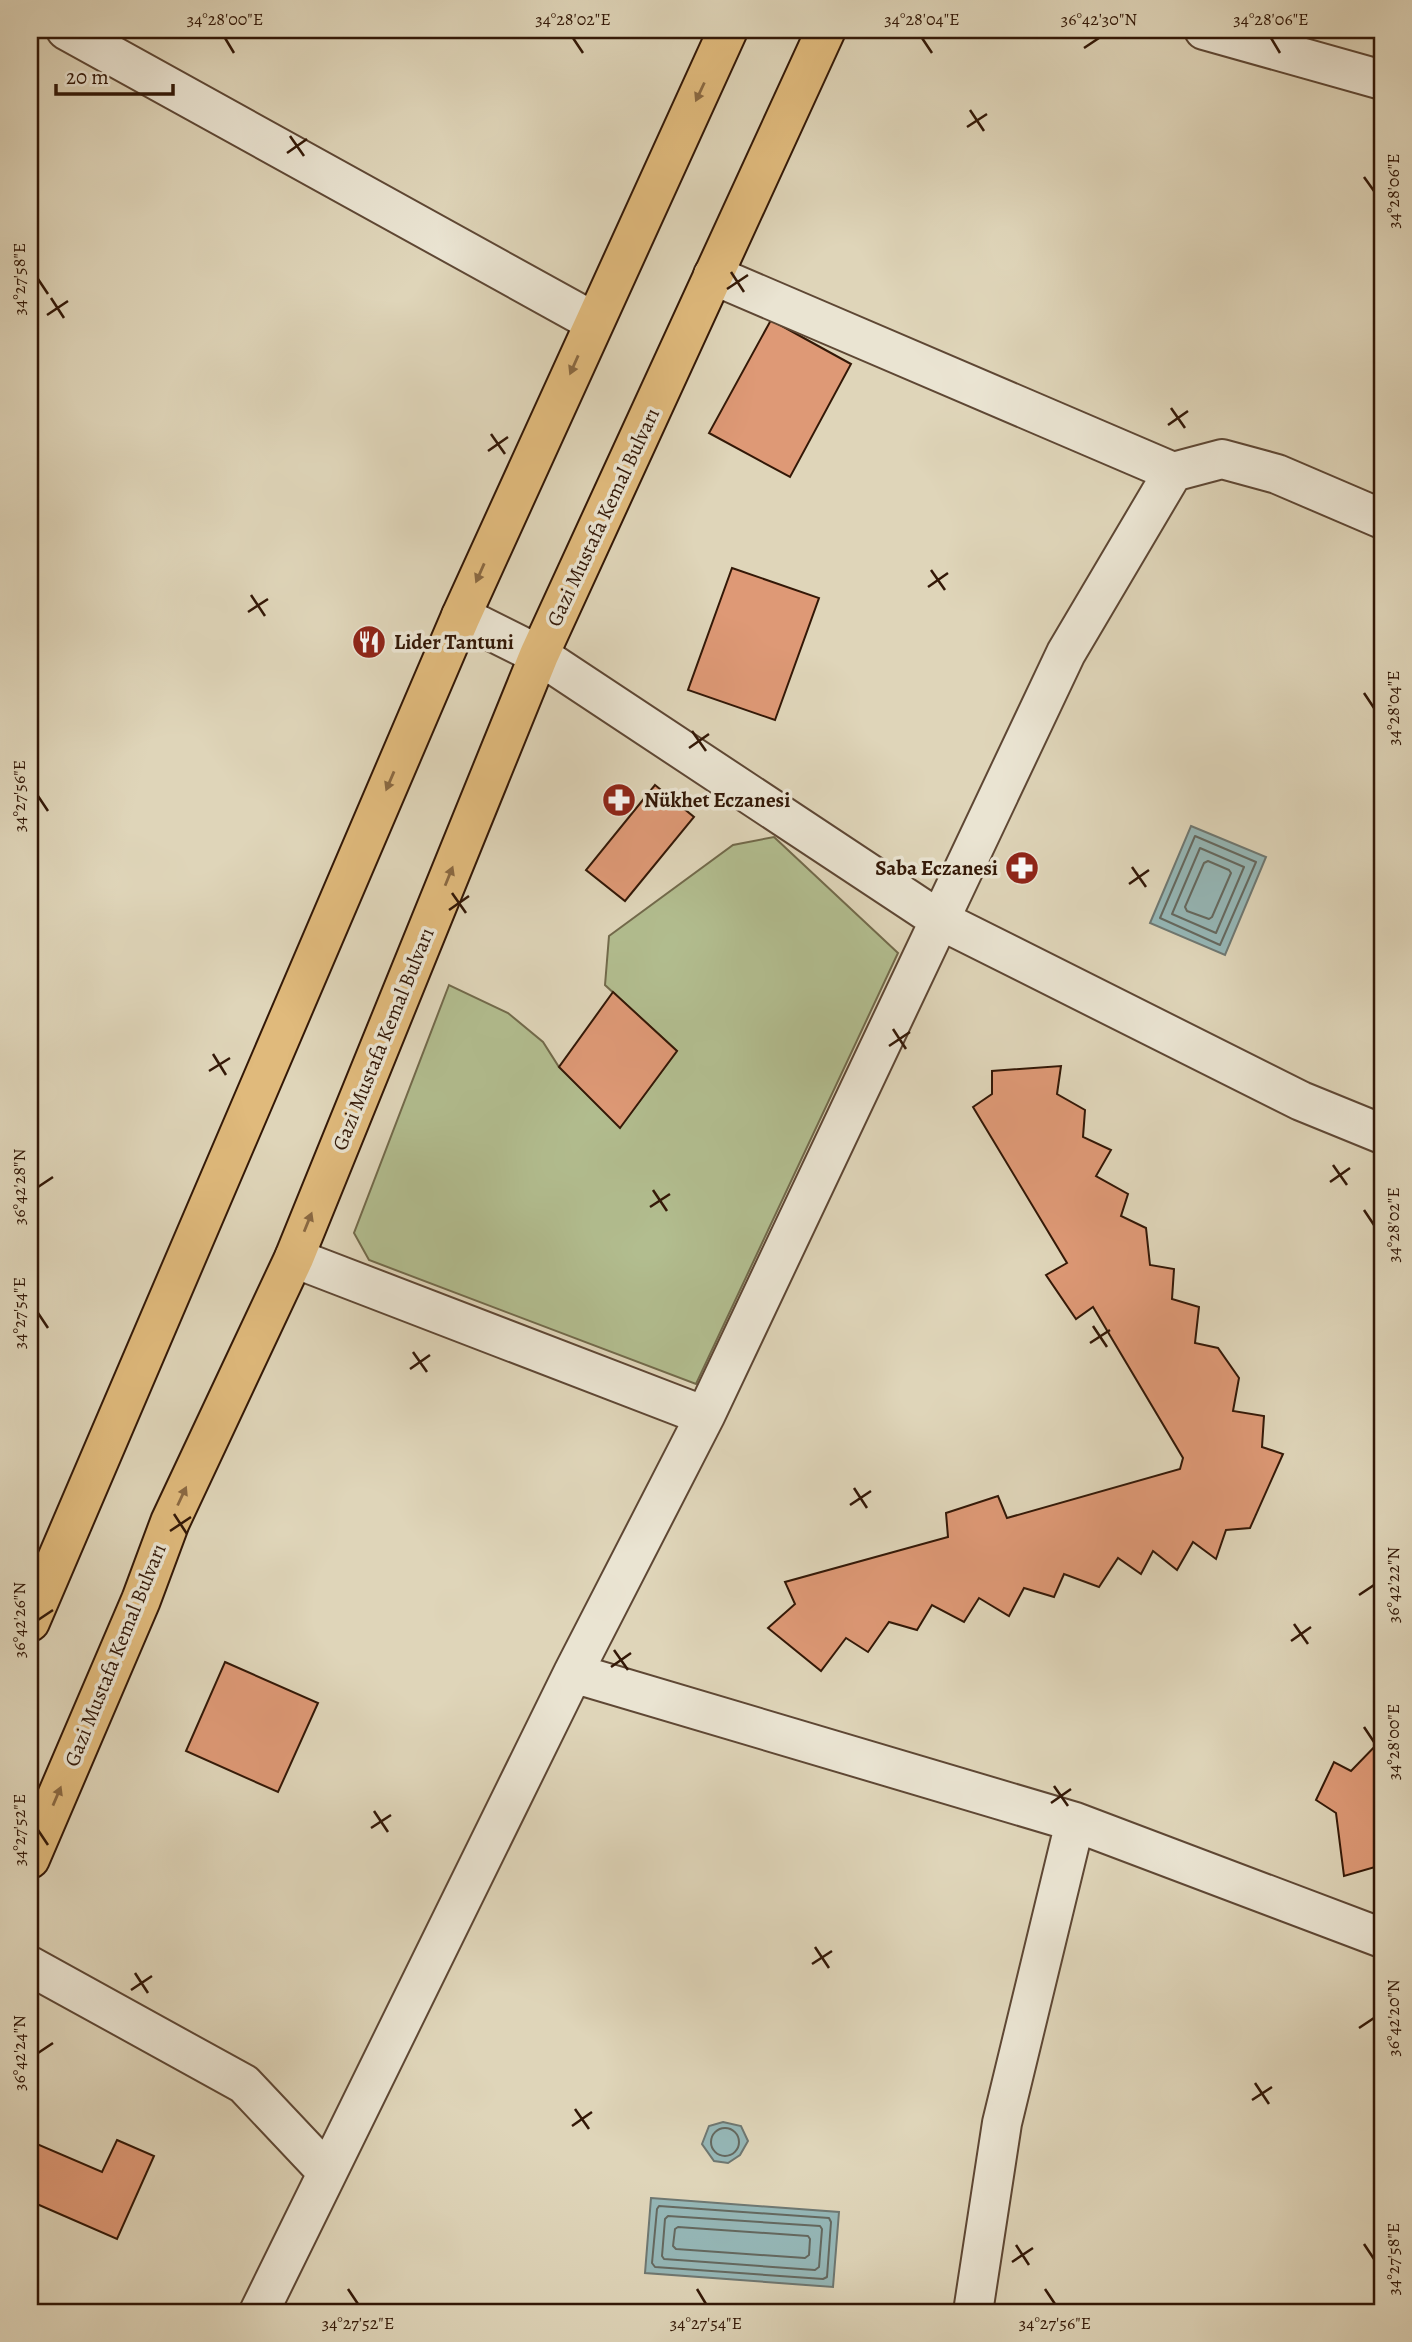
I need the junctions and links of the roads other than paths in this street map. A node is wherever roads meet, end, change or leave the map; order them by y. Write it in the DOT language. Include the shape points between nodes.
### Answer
graph roads {
  1 [pos="66,30"];
  2 [pos="728,30"];
  3 [pos="826,30"];
  4 [pos="1205,30"];
  5 [pos="1382,80"];
  6 [pos="713,275"];
  7 [pos="594,322"];
  8 [pos="1173,472"];
  9 [pos="1382,519"];
  10 [pos="461,615"];
  11 [pos="539,654"];
  12 [pos="938,919"];
  13 [pos="1382,1134"];
  14 [pos="294,1258"];
  15 [pos="705,1416"];
  16 [pos="33,1607"];
  17 [pos="573,1674"];
  18 [pos="1074,1822"];
  19 [pos="30,1859"];
  20 [pos="1382,1938"];
  21 [pos="30,1966"];
  22 [pos="327,2172"];
  23 [pos="258,2312"];
  24 [pos="973,2312"];
  1 -- 7 [label="street"];
  2 -- 7 [label="highway, one-way"];
  3 -- 6 [label="highway, Gazi Mustafa Kemal Bulvarı"];
  4 -- 5 [label="street"];
  6 -- 8 [label="street"];
  6 -- 11 [label="highway, Gazi Mustafa Kemal Bulvarı"];
  7 -- 10 [label="highway, one-way"];
  8 -- 9 [label="street" via="1222,458 1277,474"];
  8 -- 12 [label="street" via="1066,653"];
  10 -- 11 [label="street"];
  10 -- 16 [label="highway, one-way"];
  11 -- 12 [label="street"];
  14 -- 11 [label="highway, Gazi Mustafa Kemal Bulvarı, one-way"];
  12 -- 13 [label="street" via="1301,1101"];
  12 -- 15 [label="street"];
  14 -- 15 [label="street"];
  19 -- 14 [label="highway, Gazi Mustafa Kemal Bulvarı, one-way" via="170,1522"];
  15 -- 17 [label="street"];
  17 -- 18 [label="street"];
  17 -- 22 [label="street"];
  18 -- 20 [label="street"];
  18 -- 24 [label="street" via="1002,2123"];
  21 -- 22 [label="street" via="244,2084"];
  22 -- 23 [label="street"];
}
